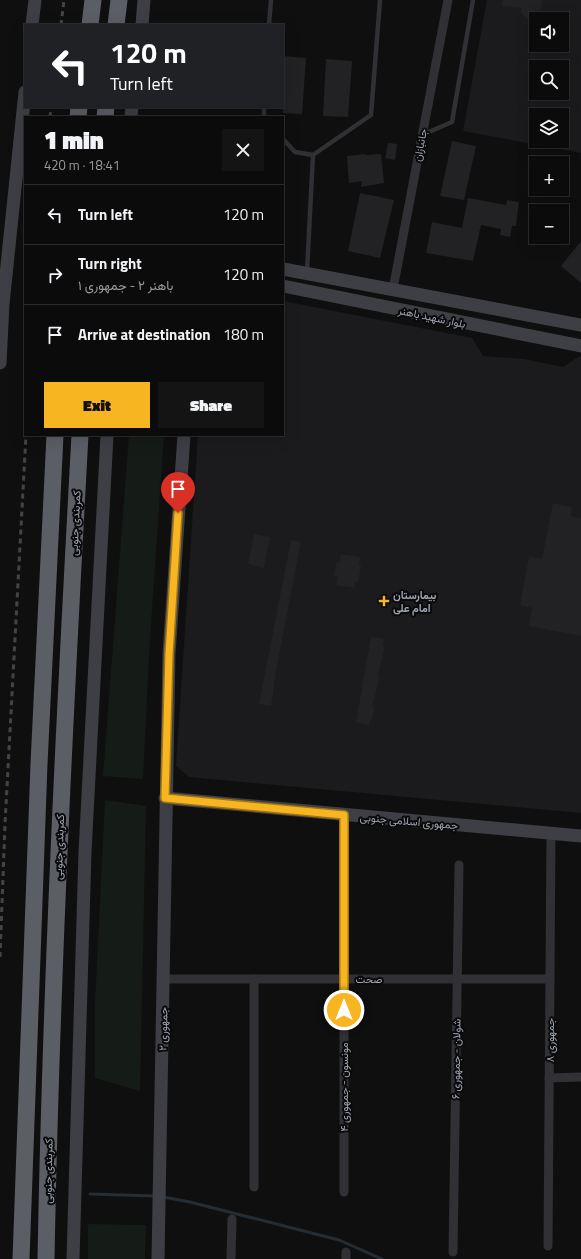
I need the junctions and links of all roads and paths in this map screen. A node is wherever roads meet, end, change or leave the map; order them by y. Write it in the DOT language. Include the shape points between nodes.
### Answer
graph roads {
  1 [pos="35,0"];
  2 [pos="93,0"];
  3 [pos="119,0"];
  4 [pos="144,0"];
  5 [pos="271,0"];
  6 [pos="380,0"];
  7 [pos="448,0"];
  8 [pos="473,0"];
  9 [pos="32,24"];
  10 [pos="90,24"];
  11 [pos="116,24"];
  12 [pos="142,24"];
  13 [pos="270,24"];
  14 [pos="24,102"];
  15 [pos="422,135"];
  16 [pos="284,140"];
  17 [pos="313,155"];
  18 [pos="284,269"];
  19 [pos="307,274"];
  20 [pos="284,286"];
  21 [pos="393,289"];
  22 [pos="581,325"];
  23 [pos="581,346"];
  24 [pos="0,363"];
  25 [pos="55,436"];
  26 [pos="80,436"];
  27 [pos="106,436"];
  28 [pos="184,436"];
  29 [pos="165,798"];
  30 [pos="344,815"];
  31 [pos="551,834"];
  32 [pos="581,836"];
  33 [pos="459,865"];
  34 [pos="164,979"];
  35 [pos="254,979"];
  36 [pos="344,979"];
  37 [pos="457,979"];
  38 [pos="550,979"];
  39 [pos="581,1077"];
  40 [pos="549,1078"];
  41 [pos="254,1187"];
  42 [pos="344,1192"];
  43 [pos="232,1219"];
  44 [pos="548,1246"];
  45 [pos="453,1252"];
  46 [pos="21,1259"];
  47 [pos="46,1259"];
  48 [pos="73,1259"];
  49 [pos="158,1259"];
  50 [pos="231,1259"];
  1 -- 9 [label="main road"];
  2 -- 10 [label="highway"];
  3 -- 11 [label="highway"];
  4 -- 12 [label="main road"];
  5 -- 13 [label="lane"];
  6 -- 17 [label="lane" via="371,115"];
  7 -- 15 [label="street, جانبازان"];
  8 -- 15 [label="lane" via="452,122"];
  14 -- 24 [label="main road" via="4,296"];
  15 -- 21 [label="street, جانبازان"];
  16 -- 17 [label="lane" via="295,152"];
  17 -- 19 [label="lane"];
  18 -- 19 [label="main road, بلوار شهید باهنر"];
  19 -- 21 [label="main road, بلوار شهید باهنر"];
  20 -- 23 [label="main road, بلوار شهید باهنر"];
  21 -- 22 [label="main road, بلوار شهید باهنر"];
  25 -- 46 [label="highway, کمربندی جنوبی" via="39,764"];
  26 -- 47 [label="highway, کمربندی جنوبی" via="59,830 48,1119"];
  27 -- 48 [label="main road" via="84,852"];
  28 -- 29 [label="main road, جمهوری ۲" via="169,654"];
  29 -- 30 [label="main road, جمهوری اسلامی جنوبی"];
  29 -- 34 [label="main road, جمهوری ۲"];
  30 -- 31 [label="main road, جمهوری اسلامی جنوبی"];
  30 -- 36 [label="street, مونسون - جمهوری ۴"];
  31 -- 32 [label="main road, جمهوری اسلامی جنوبی"];
  31 -- 38 [label="street, جمهوری ۸"];
  33 -- 37 [label="street, شولان - جمهوری ۶"];
  34 -- 35 [label="street, صحت"];
  34 -- 49 [label="main road, جمهوری ۲"];
  35 -- 36 [label="street, صحت"];
  35 -- 41 [label="street"];
  36 -- 37 [label="street, صحت"];
  36 -- 42 [label="street, مونسون - جمهوری ۴"];
  37 -- 38 [label="street, صحت"];
  37 -- 45 [label="street, شولان - جمهوری ۶"];
  38 -- 40 [label="street, جمهوری ۸"];
  39 -- 40 [label="street"];
  40 -- 44 [label="street, جمهوری ۸"];
  43 -- 50 [label="street"];
}
